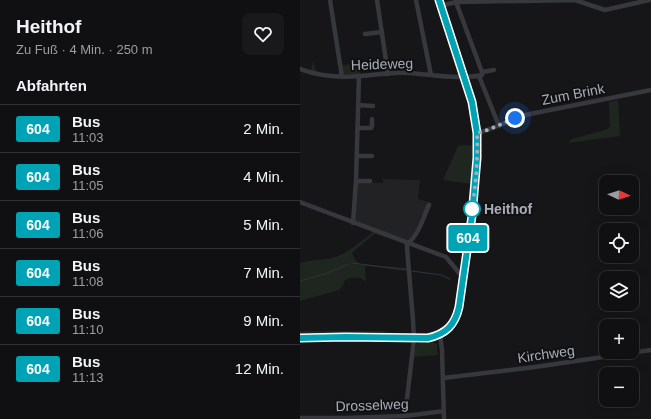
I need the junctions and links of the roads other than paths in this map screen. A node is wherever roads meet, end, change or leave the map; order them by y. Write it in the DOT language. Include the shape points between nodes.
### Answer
graph roads {
  1 [pos="330,0"];
  2 [pos="377,0"];
  3 [pos="416,0"];
  4 [pos="649,0"];
  5 [pos="456,2"];
  6 [pos="440,3"];
  7 [pos="382,32"];
  8 [pos="365,34"];
  9 [pos="300,69"];
  10 [pos="494,70"];
  11 [pos="388,74"];
  12 [pos="481,74"];
  13 [pos="342,76"];
  14 [pos="359,76"];
  15 [pos="431,76"];
  16 [pos="465,77"];
  17 [pos="651,90"];
  18 [pos="358,105"];
  19 [pos="373,106"];
  20 [pos="372,119"];
  21 [pos="499,126"];
  22 [pos="358,128"];
  23 [pos="477,133"];
  24 [pos="357,156"];
  25 [pos="372,156"];
  26 [pos="356,181"];
  27 [pos="370,181"];
  28 [pos="300,202"];
  29 [pos="429,205"];
  30 [pos="353,223"];
  31 [pos="408,244"];
  32 [pos="463,276"];
  33 [pos="440,335"];
  34 [pos="300,338"];
  35 [pos="414,339"];
  36 [pos="651,350"];
  37 [pos="443,378"];
  38 [pos="444,411"];
  39 [pos="405,416"];
  40 [pos="300,418"];
  41 [pos="444,419"];
  1 -- 13 [label="street"];
  2 -- 7 [label="street"];
  3 -- 15 [label="street"];
  4 -- 5 [label="street" via="605,10 575,0"];
  5 -- 6 [label="street"];
  5 -- 12 [label="street"];
  6 -- 16 [label="main road"];
  7 -- 8 [label="street"];
  7 -- 11 [label="street"];
  9 -- 13 [label="street, Heideweg" via="324,76"];
  10 -- 12 [label="street, Heideweg"];
  11 -- 14 [label="street, Heideweg"];
  11 -- 15 [label="street, Heideweg"];
  12 -- 16 [label="street, Heideweg"];
  12 -- 21 [label="street"];
  13 -- 14 [label="street, Heideweg"];
  14 -- 18 [label="street"];
  15 -- 16 [label="street, Heideweg"];
  16 -- 23 [label="main road"];
  17 -- 21 [label="street, Zum Brink" via="525,115"];
  18 -- 19 [label="street"];
  18 -- 22 [label="street"];
  20 -- 22 [label="street" via="371,128"];
  21 -- 23 [label="street, Zum Brink"];
  22 -- 24 [label="street"];
  23 -- 32 [label="main road" via="472,216"];
  24 -- 25 [label="street"];
  24 -- 26 [label="street"];
  26 -- 27 [label="street"];
  26 -- 30 [label="street"];
  28 -- 30 [label="street"];
  29 -- 31 [label="street" via="418,230"];
  30 -- 31 [label="street"];
  31 -- 32 [label="street" via="446,257"];
  31 -- 35 [label="street"];
  32 -- 33 [label="main road" via="457,314 453,324"];
  33 -- 35 [label="main road"];
  33 -- 37 [label="street"];
  34 -- 35 [label="main road"];
  35 -- 39 [label="street"];
  36 -- 37 [label="street, Kirchweg"];
  37 -- 38 [label="street"];
  38 -- 39 [label="street, Drosselweg"];
  38 -- 41 [label="street"];
  39 -- 40 [label="street, Drosselweg"];
}
